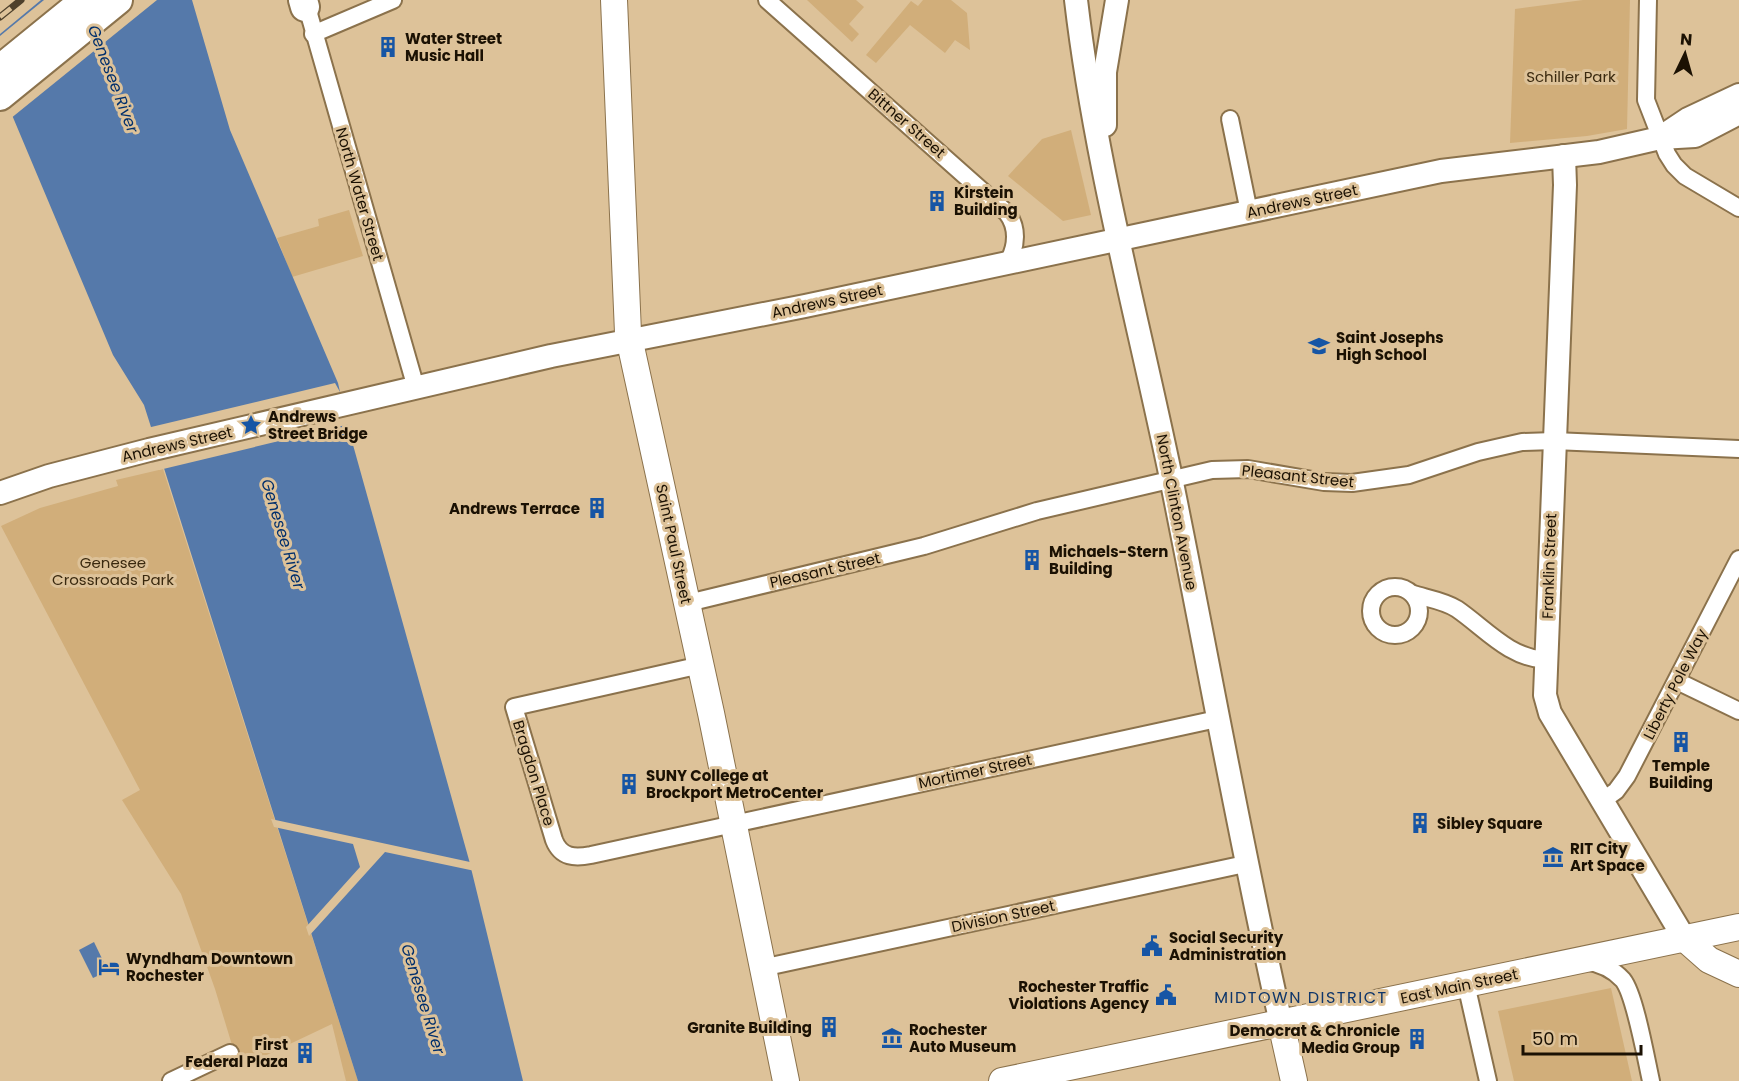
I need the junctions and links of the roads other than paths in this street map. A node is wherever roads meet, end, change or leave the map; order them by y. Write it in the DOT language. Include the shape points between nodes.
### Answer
graph roads {
  1 [pos="118,0"];
  2 [pos="393,0"];
  3 [pos="614,0"];
  4 [pos="766,0"];
  5 [pos="1076,0"];
  6 [pos="1117,0"];
  7 [pos="1648,0"];
  8 [pos="304,2"];
  9 [pos="80,3"];
  10 [pos="313,34"];
  11 [pos="0,69"];
  12 [pos="1739,95"];
  13 [pos="0,96"];
  14 [pos="1739,113"];
  15 [pos="1230,119"];
  16 [pos="1660,138"];
  17 [pos="1564,156"];
  18 [pos="1108,193"];
  19 [pos="1739,208"];
  20 [pos="1249,212"];
  21 [pos="1119,239"];
  22 [pos="1008,262"];
  23 [pos="630,340"];
  24 [pos="416,388"];
  25 [pos="1554,441"];
  26 [pos="1739,449"];
  27 [pos="1171,478"];
  28 [pos="2,488"];
  29 [pos="1739,560"];
  30 [pos="1413,594"];
  31 [pos="688,603"];
  32 [pos="1545,660"];
  33 [pos="701,666"];
  34 [pos="1677,681"];
  35 [pos="1739,711"];
  36 [pos="1217,718"];
  37 [pos="1602,801"];
  38 [pos="734,823"];
  39 [pos="1245,864"];
  40 [pos="1739,927"];
  41 [pos="1684,938"];
  42 [pos="1578,961"];
  43 [pos="762,968"];
  44 [pos="1739,974"];
  45 [pos="1466,984"];
  46 [pos="1281,1023"];
  47 [pos="230,1053"];
  48 [pos="1055,1076"];
  49 [pos="171,1081"];
  50 [pos="786,1081"];
  51 [pos="1002,1081"];
  52 [pos="1294,1081"];
  53 [pos="1488,1081"];
  54 [pos="1651,1081"];
  1 -- 13 [label="highway"];
  2 -- 10 [label="street"];
  3 -- 23 [label="main road, Saint Paul Street"];
  4 -- 22 [label="street, Bittner Street" via="1011,218 1015,243"];
  5 -- 18 [label="street, North Clinton Avenue" via="1087,88"];
  6 -- 18 [label="street" via="1104,88"];
  7 -- 16 [label="street" via="1646,100"];
  8 -- 10 [label="street, North Water Street"];
  9 -- 11 [label="highway"];
  10 -- 24 [label="street, North Water Street"];
  12 -- 16 [label="street, Andrews Street" via="1688,119"];
  14 -- 16 [label="street, Andrews Street" via="1695,136"];
  15 -- 20 [label="street"];
  16 -- 17 [label="street, Andrews Street"];
  16 -- 19 [label="street" via="1670,160 1685,176"];
  17 -- 20 [label="street, Andrews Street" via="1448,170"];
  17 -- 25 [label="street, Franklin Street"];
  18 -- 21 [label="street, North Clinton Avenue"];
  20 -- 21 [label="street, Andrews Street"];
  21 -- 22 [label="street, Andrews Street"];
  21 -- 27 [label="street, North Clinton Avenue"];
  22 -- 23 [label="street, Andrews Street"];
  23 -- 24 [label="street, Andrews Street"];
  23 -- 31 [label="main road, Saint Paul Street"];
  24 -- 28 [label="street, Andrews Street"];
  25 -- 26 [label="street, Pleasant Street"];
  25 -- 27 [label="street, Pleasant Street" via="1507,445 1409,475 1367,482 1324,482 1236,469"];
  25 -- 32 [label="street, Franklin Street"];
  27 -- 31 [label="street, Pleasant Street" via="1019,515 924,546"];
  27 -- 36 [label="street, North Clinton Avenue"];
  29 -- 34 [label="street, Liberty Pole Way"];
  30 -- 32 [label="street" via="1455,607 1507,648 1524,657"];
  31 -- 33 [label="main road, Saint Paul Street"];
  32 -- 37 [label="street, Franklin Street" via="1545,695 1550,713"];
  33 -- 38 [label="main road, Saint Paul Street"];
  33 -- 38 [label="street, Bragdon Place" via="514,707 554,840 567,855 591,855"];
  34 -- 35 [label="street"];
  34 -- 37 [label="street, Liberty Pole Way" via="1627,776"];
  36 -- 38 [label="street, Mortimer Street"];
  36 -- 39 [label="street, North Clinton Avenue"];
  37 -- 41 [label="street, Franklin Street"];
  38 -- 43 [label="main road, Saint Paul Street"];
  39 -- 43 [label="street, Division Street"];
  39 -- 46 [label="street, North Clinton Avenue"];
  40 -- 41 [label="main road, East Main Street"];
  41 -- 42 [label="main road, East Main Street"];
  41 -- 44 [label="main road" via="1709,960"];
  42 -- 45 [label="main road, East Main Street"];
  42 -- 54 [label="street" via="1604,966 1625,983"];
  43 -- 50 [label="main road, Saint Paul Street"];
  45 -- 46 [label="main road, East Main Street"];
  45 -- 53 [label="street"];
  46 -- 48 [label="main road, East Main Street"];
  46 -- 52 [label="main road"];
  47 -- 49 [label="street"];
  48 -- 51 [label="main road, East Main Street"];
}
